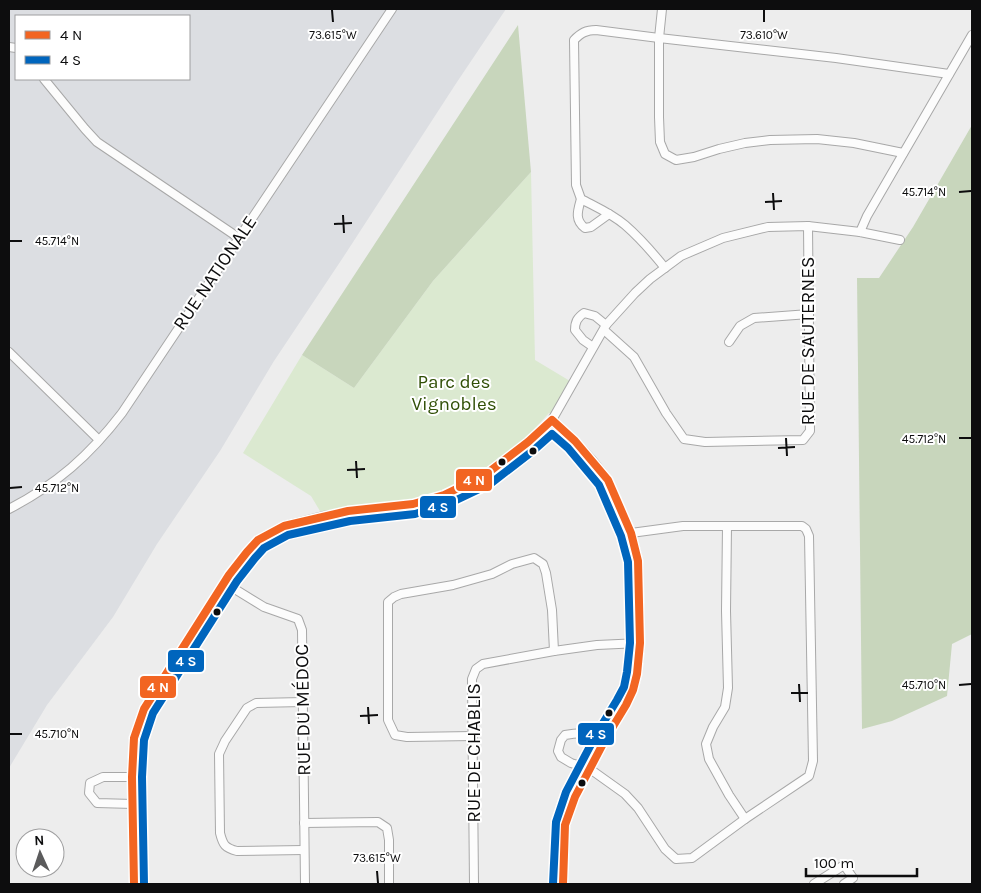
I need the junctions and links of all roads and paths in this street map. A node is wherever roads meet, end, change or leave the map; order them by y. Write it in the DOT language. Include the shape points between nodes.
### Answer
graph roads {
  1 [pos="392,9"];
  2 [pos="662,9"];
  3 [pos="972,35"];
  4 [pos="659,38"];
  5 [pos="949,74"];
  6 [pos="45,80"];
  7 [pos="903,153"];
  8 [pos="581,199"];
  9 [pos="609,214"];
  10 [pos="808,226"];
  11 [pos="860,232"];
  12 [pos="239,238"];
  13 [pos="900,240"];
  14 [pos="665,268"];
  15 [pos="809,314"];
  16 [pos="605,327"];
  17 [pos="729,342"];
  18 [pos="593,347"];
  19 [pos="9,352"];
  20 [pos="552,420"];
  21 [pos="99,440"];
  22 [pos="9,509"];
  23 [pos="727,526"];
  24 [pos="631,532"];
  25 [pos="225,582"];
  26 [pos="640,644"];
  27 [pos="554,651"];
  28 [pos="303,702"];
  29 [pos="473,736"];
  30 [pos="606,738"];
  31 [pos="590,769"];
  32 [pos="132,777"];
  33 [pos="134,804"];
  34 [pos="745,819"];
  35 [pos="304,823"];
  36 [pos="304,850"];
  37 [pos="134,884"];
  38 [pos="305,884"];
  39 [pos="389,884"];
  40 [pos="474,884"];
  41 [pos="562,884"];
  42 [pos="814,884"];
  43 [pos="844,884"];
  1 -- 12 [label="street, RUE NATIONALE"];
  2 -- 4 [label="street"];
  3 -- 5 [label="street"];
  4 -- 5 [label="street" via="785,51"];
  4 -- 7 [label="street" via="660,142 665,154 676,160 719,148 770,140 818,139"];
  4 -- 8 [label="street" via="588,30 574,40 576,185"];
  5 -- 7 [label="street"];
  6 -- 12 [label="street" via="97,142"];
  7 -- 11 [label="street"];
  8 -- 9 [label="street"];
  8 -- 9 [label="street" via="577,219 584,228 591,227"];
  9 -- 14 [label="street" via="624,224"];
  10 -- 11 [label="street"];
  10 -- 14 [label="street" via="768,227 723,238 681,256"];
  10 -- 15 [label="street, RUE DE SAUTERNES"];
  11 -- 13 [label="street"];
  12 -- 21 [label="street, RUE NATIONALE" via="122,413"];
  14 -- 16 [label="street" via="635,293"];
  15 -- 16 [label="street, RUE DE SAUTERNES" via="810,431 803,440 705,442 684,438 634,358"];
  15 -- 17 [label="street" via="754,318 740,326"];
  16 -- 18 [label="street"];
  16 -- 18 [label="street" via="595,316 584,313 578,317 575,330"];
  18 -- 20 [label="street"];
  19 -- 21 [label="street"];
  20 -- 24 [label="street" via="608,480"];
  20 -- 25 [label="street" via="485,475 444,495 413,504 323,516 284,526 258,540"];
  21 -- 22 [label="street, RUE NATIONALE" via="59,479"];
  23 -- 24 [label="street" via="683,526"];
  23 -- 34 [label="street" via="728,688 725,707 706,744 709,759"];
  23 -- 34 [label="street" via="802,526 809,536 813,762 809,776"];
  24 -- 26 [label="street" via="638,561"];
  25 -- 28 [label="street, RUE DU MÉDOC" via="264,607 298,619 302,630"];
  25 -- 32 [label="street" via="144,709 134,738"];
  26 -- 27 [label="street, RUE DE CHABLIS"];
  26 -- 30 [label="street" via="633,690"];
  27 -- 29 [label="street, RUE DE CHABLIS" via="483,664 476,669 472,679"];
  27 -- 29 [label="street" via="546,573 534,558 453,585 401,594 388,602 388,720 395,735"];
  28 -- 35 [label="street, RUE DU MÉDOC"];
  28 -- 36 [label="street" via="256,703 247,708 219,754 222,843 237,851"];
  29 -- 40 [label="street, RUE DE CHABLIS"];
  30 -- 31 [label="street"];
  30 -- 31 [label="street" via="577,733 565,735 561,740 560,757"];
  31 -- 34 [label="street" via="625,794 676,859 692,858"];
  31 -- 41 [label="street" via="565,825"];
  32 -- 33 [label="street"];
  32 -- 33 [label="street" via="103,778 90,783 89,793 97,803"];
  33 -- 37 [label="street"];
  35 -- 36 [label="street, RUE DU MÉDOC"];
  35 -- 39 [label="street" via="378,822 387,828"];
  36 -- 38 [label="street, RUE DU MÉDOC"];
  42 -- 43 [label="street" via="844,866 853,878"];
}
